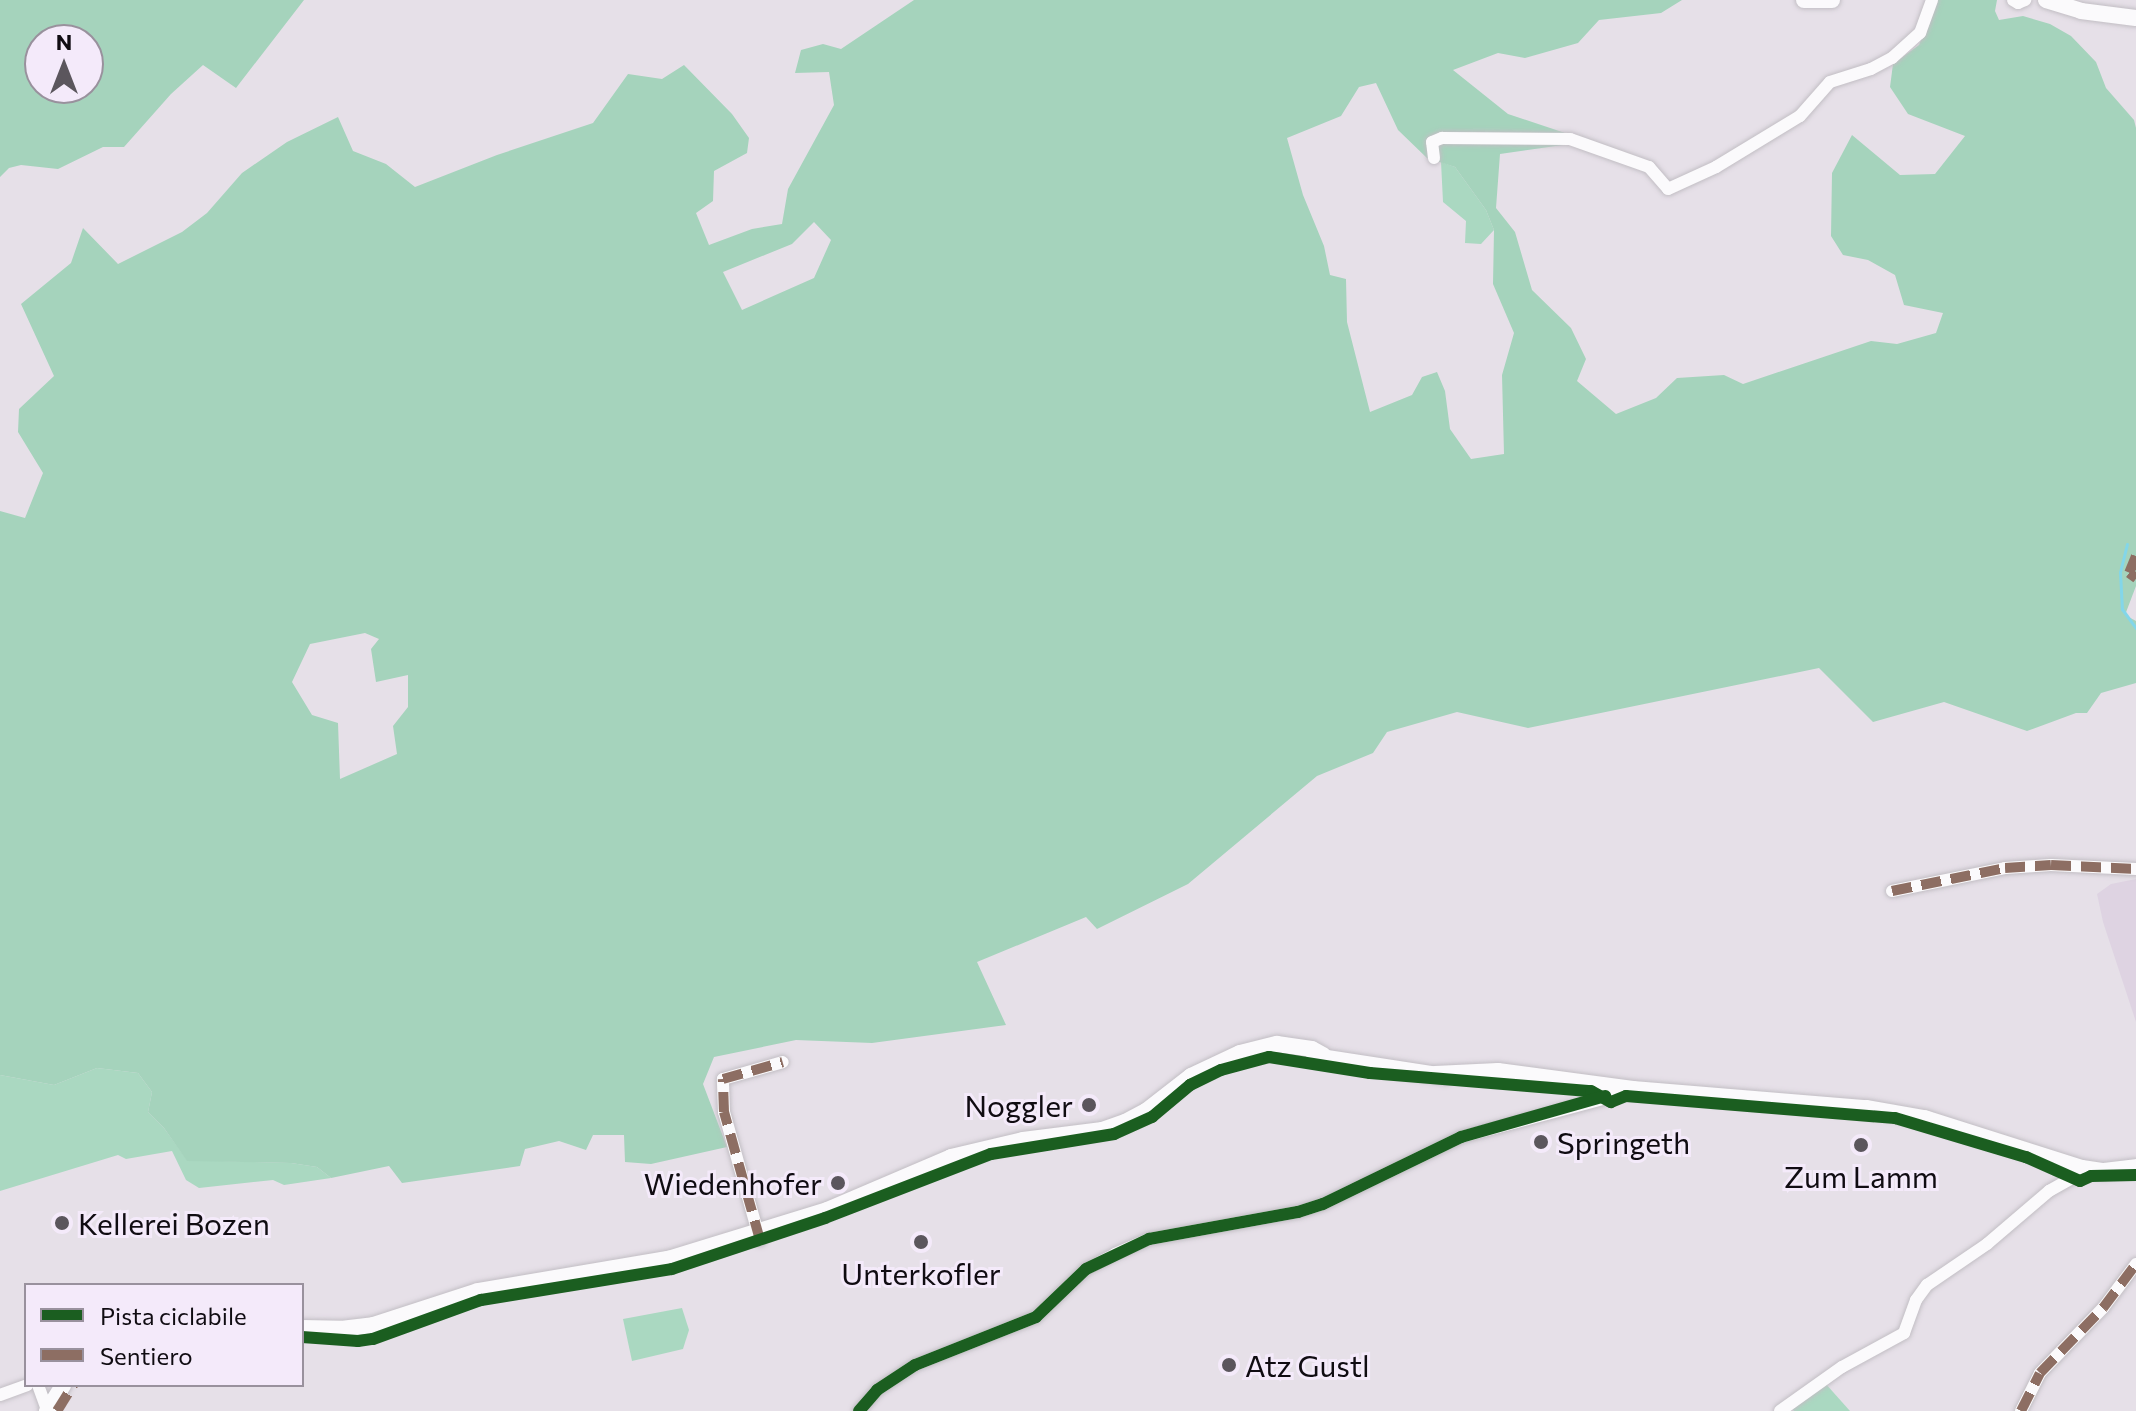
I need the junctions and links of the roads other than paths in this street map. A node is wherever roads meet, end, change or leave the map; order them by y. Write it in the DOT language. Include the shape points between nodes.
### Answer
graph roads {
  1 [pos="1804,0"];
  2 [pos="1832,0"];
  3 [pos="1932,0"];
  4 [pos="2013,0"];
  5 [pos="2025,0"];
  6 [pos="2046,0"];
  7 [pos="2136,18"];
  8 [pos="1434,158"];
  9 [pos="2136,869"];
  10 [pos="1892,891"];
  11 [pos="783,1062"];
  12 [pos="1612,1087"];
  13 [pos="2136,1167"];
  14 [pos="2088,1169"];
  15 [pos="759,1236"];
  16 [pos="2136,1264"];
  17 [pos="304,1328"];
  18 [pos="24,1386"];
  19 [pos="39,1387"];
  20 [pos="62,1387"];
  21 [pos="0,1395"];
  22 [pos="47,1411"];
  23 [pos="859,1411"];
  24 [pos="1780,1411"];
  25 [pos="2021,1411"];
  1 -- 2 [label="main road"];
  3 -- 8 [label="street" via="1915,39 1887,62 1830,82 1800,116 1668,189 1645,165 1570,139 1442,138 1432,142"];
  4 -- 5 [label="street"];
  6 -- 7 [label="main road"];
  9 -- 10 [label="street" via="2005,868"];
  11 -- 15 [label="street" via="723,1079 724,1112"];
  12 -- 14 [label="main road" via="1905,1114"];
  12 -- 15 [label="main road" via="1498,1071 1435,1074 1277,1044 1240,1053 1191,1076 1125,1122 951,1157"];
  12 -- 23 [label="street" via="1603,1099 1461,1137 1323,1204 1149,1239 1086,1269 1036,1317 915,1365 877,1390"];
  13 -- 14 [label="main road"];
  14 -- 24 [label="street" via="2049,1191 1987,1244 1927,1285 1904,1333 1842,1367"];
  15 -- 17 [label="main road" via="638,1267 478,1291 373,1325"];
  16 -- 25 [label="street" via="2103,1308 2040,1373"];
  18 -- 21 [label="street"];
  19 -- 22 [label="street"];
  20 -- 22 [label="main road"];
}
